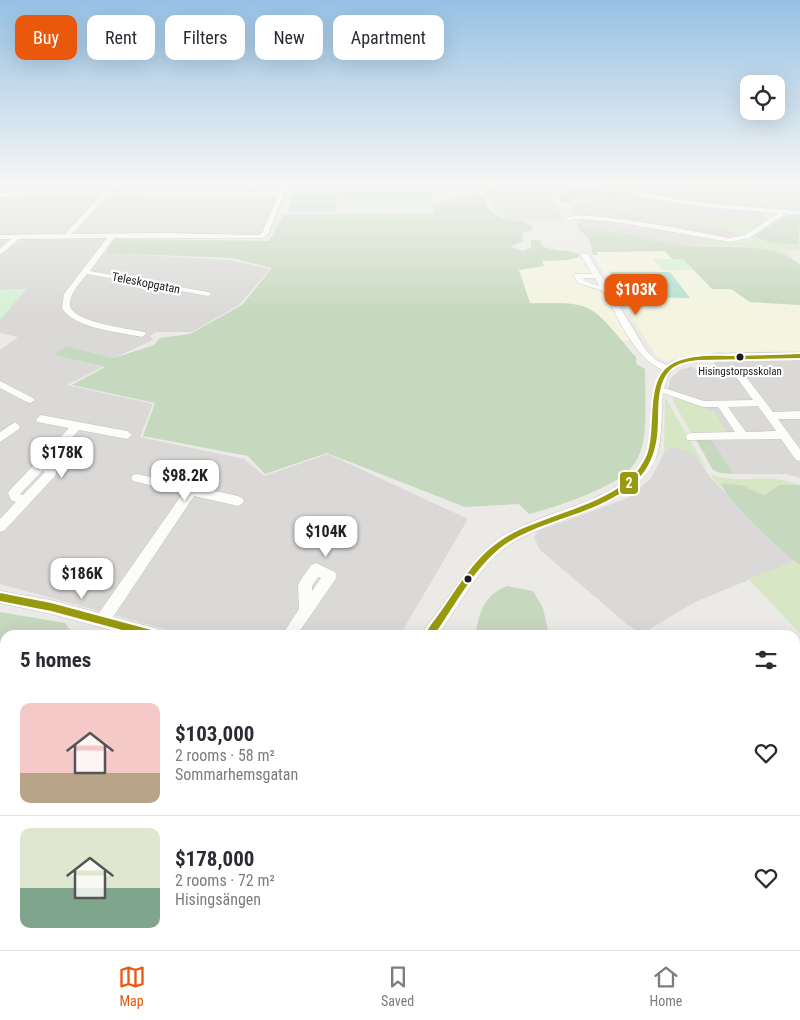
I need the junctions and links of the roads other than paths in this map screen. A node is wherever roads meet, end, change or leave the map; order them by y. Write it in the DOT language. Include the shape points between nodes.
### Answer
graph roads {
  1 [pos="74,227"];
  2 [pos="268,227"];
  3 [pos="655,227"];
  4 [pos="762,227"];
  5 [pos="66,236"];
  6 [pos="112,236"];
  7 [pos="0,237"];
  8 [pos="17,237"];
  9 [pos="0,253"];
  10 [pos="584,254"];
  11 [pos="85,272"];
  12 [pos="597,276"];
  13 [pos="606,290"];
  14 [pos="208,294"];
  15 [pos="142,334"];
  16 [pos="800,356"];
  17 [pos="668,369"];
  18 [pos="736,370"];
  19 [pos="0,384"];
  20 [pos="666,391"];
  21 [pos="30,400"];
  22 [pos="760,403"];
  23 [pos="721,404"];
  24 [pos="800,415"];
  25 [pos="770,416"];
  26 [pos="40,419"];
  27 [pos="15,426"];
  28 [pos="78,426"];
  29 [pos="784,435"];
  30 [pos="127,436"];
  31 [pos="743,436"];
  32 [pos="691,437"];
  33 [pos="0,438"];
  34 [pos="800,457"];
  35 [pos="137,478"];
  36 [pos="191,490"];
  37 [pos="238,501"];
  38 [pos="0,527"];
  39 [pos="0,597"];
  40 [pos="306,610"];
  41 [pos="103,620"];
  42 [pos="138,630"];
  43 [pos="292,630"];
  44 [pos="433,630"];
  1 -- 5 [label="street"];
  2 -- 6 [label="street" via="264,236"];
  3 -- 4 [label="street" via="730,240 747,237"];
  5 -- 6 [label="street"];
  5 -- 8 [label="street"];
  6 -- 11 [label="street"];
  7 -- 8 [label="street"];
  8 -- 9 [label="street"];
  10 -- 12 [label="street"];
  11 -- 14 [label="street, Teleskopgatan"];
  11 -- 15 [label="street" via="66,300 66,310 86,321"];
  12 -- 13 [label="street"];
  12 -- 13 [label="street" via="578,276 582,283"];
  13 -- 17 [label="street" via="643,352 653,362"];
  16 -- 17 [label="street" via="710,357 687,360"];
  17 -- 44 [label="street" via="660,384 650,460 629,486 499,545"];
  18 -- 22 [label="street"];
  19 -- 21 [label="street"];
  20 -- 23 [label="street" via="700,403"];
  22 -- 23 [label="street"];
  22 -- 25 [label="street"];
  23 -- 31 [label="street"];
  24 -- 25 [label="street"];
  25 -- 29 [label="street"];
  26 -- 28 [label="street"];
  27 -- 33 [label="street"];
  28 -- 30 [label="street"];
  28 -- 38 [label="street" via="14,492 15,497 26,500"];
  29 -- 31 [label="street"];
  29 -- 34 [label="street"];
  31 -- 32 [label="street"];
  35 -- 36 [label="street"];
  36 -- 37 [label="street"];
  36 -- 41 [label="street"];
  39 -- 41 [label="street"];
  40 -- 43 [label="street"];
  41 -- 42 [label="street"];
}
